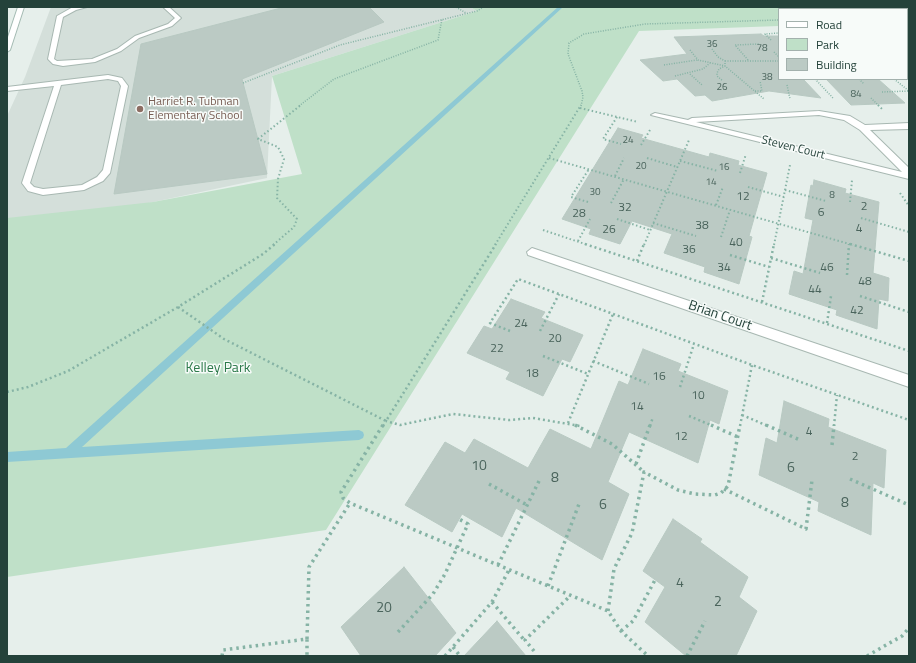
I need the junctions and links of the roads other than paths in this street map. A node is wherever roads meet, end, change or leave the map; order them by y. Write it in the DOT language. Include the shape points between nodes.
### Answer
graph roads {
  1 [pos="21,7"];
  2 [pos="84,7"];
  3 [pos="166,7"];
  4 [pos="7,50"];
  5 [pos="58,83"];
  6 [pos="7,89"];
  7 [pos="655,115"];
  8 [pos="676,120"];
  9 [pos="909,126"];
  10 [pos="863,128"];
  11 [pos="905,164"];
  12 [pos="909,175"];
  13 [pos="532,252"];
  14 [pos="909,381"];
  1 -- 4 [label="street"];
  2 -- 3 [label="lane" via="75,8 60,16 51,60 55,63 93,61 119,50 137,37 170,25 178,18"];
  5 -- 5 [label="lane" via="26,183 31,189 43,192 84,187 100,179 107,171 125,86 120,79 108,77"];
  5 -- 6 [label="lane"];
  7 -- 8 [label="street, Steven Court"];
  8 -- 10 [label="street, Steven Court" via="819,113 847,118"];
  8 -- 12 [label="street, Steven Court"];
  9 -- 10 [label="street"];
  10 -- 11 [label="street, Steven Court"];
  11 -- 12 [label="street, Steven Court"];
  13 -- 14 [label="street, Brian Court"];
}
